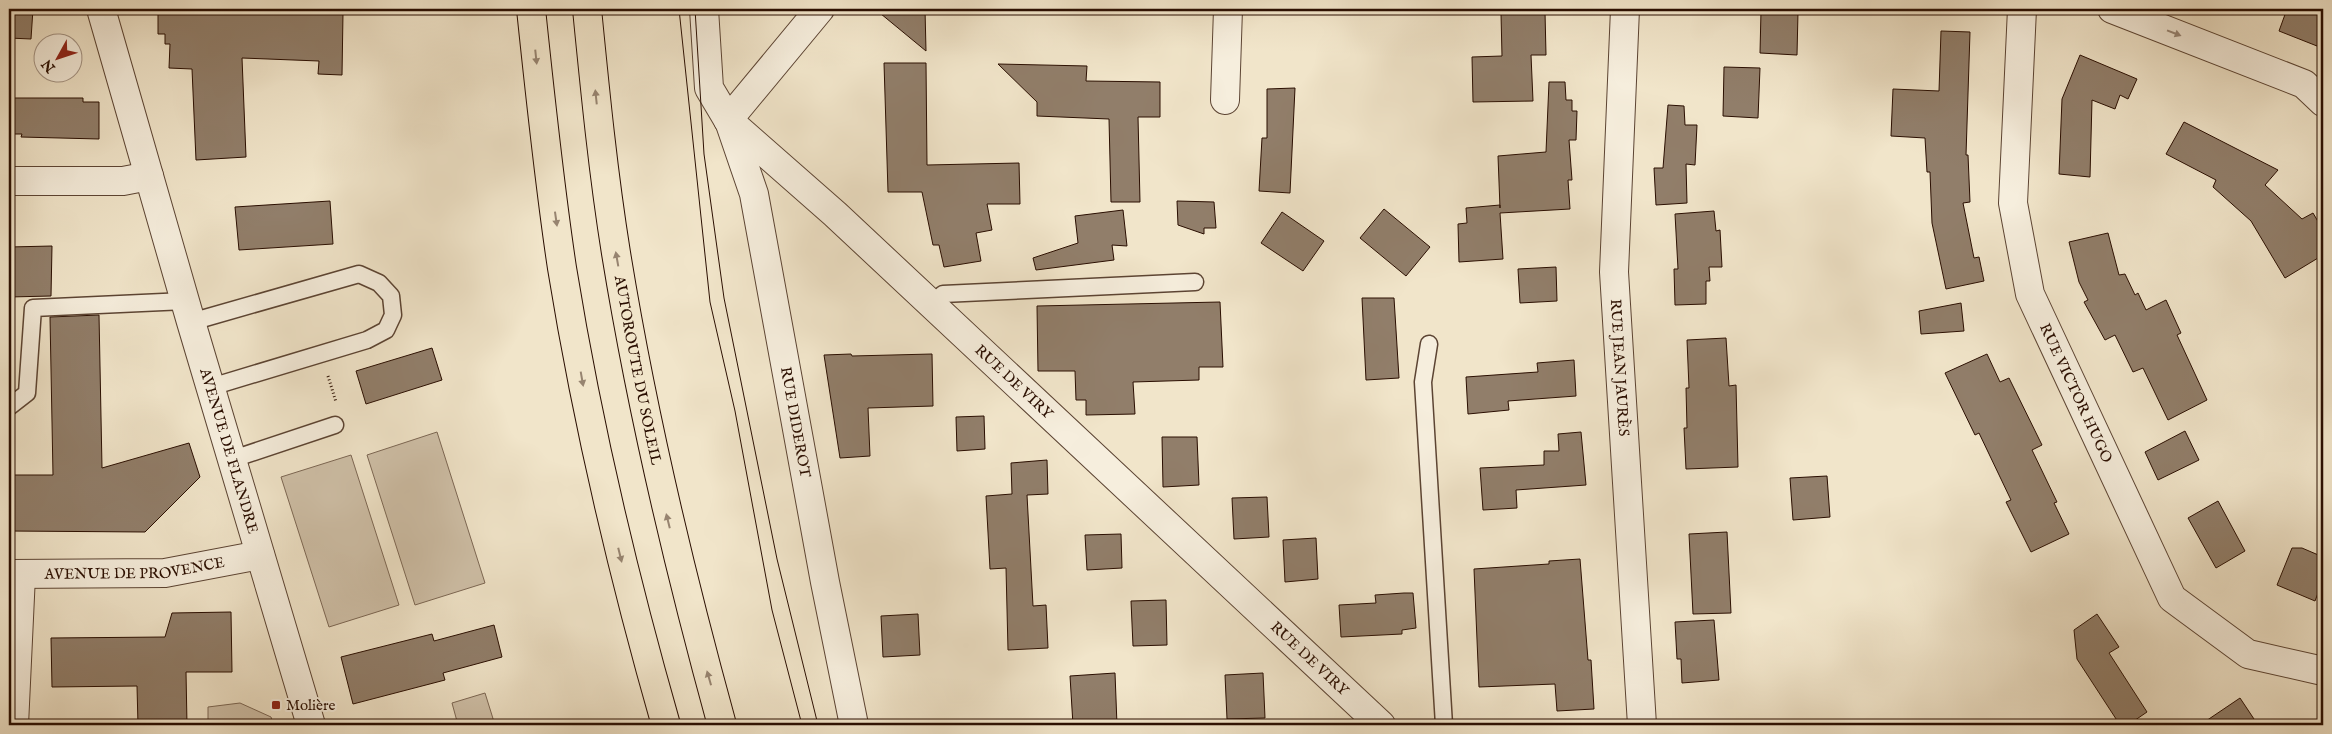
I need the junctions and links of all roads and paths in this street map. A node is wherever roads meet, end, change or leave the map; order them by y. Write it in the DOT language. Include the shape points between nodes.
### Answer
graph roads {
  1 [pos="101,9"];
  2 [pos="531,9"];
  3 [pos="587,9"];
  4 [pos="704,9"];
  5 [pos="820,9"];
  6 [pos="1228,9"];
  7 [pos="1625,9"];
  8 [pos="2022,9"];
  9 [pos="2112,9"];
  10 [pos="1225,100"];
  11 [pos="2323,102"];
  12 [pos="728,120"];
  13 [pos="149,176"];
  14 [pos="9,181"];
  15 [pos="1195,282"];
  16 [pos="931,305"];
  17 [pos="188,312"];
  18 [pos="1429,344"];
  19 [pos="321,354"];
  20 [pos="211,387"];
  21 [pos="9,407"];
  22 [pos="334,425"];
  23 [pos="233,459"];
  24 [pos="260,555"];
  25 [pos="15,575"];
  26 [pos="2323,671"];
  27 [pos="14,725"];
  28 [pos="311,725"];
  29 [pos="666,725"];
  30 [pos="722,725"];
  31 [pos="854,725"];
  32 [pos="1381,725"];
  33 [pos="1444,725"];
  34 [pos="1642,725"];
  1 -- 13 [label="street, AVENUE DE FLANDRE"];
  2 -- 29 [label="highway, one-way" via="561,258 584,390 610,516"];
  30 -- 3 [label="highway, AUTOROUTE DU SOLEIL, one-way" via="664,504 640,386 616,252"];
  4 -- 12 [label="street, RUE DE VIRY" via="709,88"];
  5 -- 12 [label="street"];
  6 -- 10 [label="street"];
  7 -- 34 [label="street, RUE JEAN JAURÈS" via="1614,272"];
  8 -- 26 [label="street, RUE VICTOR HUGO" via="2012,203 2030,294 2172,598 2248,654"];
  9 -- 11 [label="street, one-way" via="2304,84"];
  12 -- 16 [label="street, RUE DE VIRY" via="836,214"];
  12 -- 31 [label="street, RUE DIDEROT" via="754,194"];
  13 -- 14 [label="street" via="123,181"];
  13 -- 17 [label="street, AVENUE DE FLANDRE"];
  15 -- 16 [label="lane" via="943,294"];
  16 -- 32 [label="street, RUE DE VIRY"];
  17 -- 19 [label="lane" via="359,274 379,283 391,296 393,315 386,330 367,340"];
  17 -- 20 [label="street, AVENUE DE FLANDRE"];
  17 -- 21 [label="lane" via="33,308 27,393"];
  18 -- 33 [label="lane" via="1424,382"];
  19 -- 20 [label="lane"];
  19 -- 22 [label="path" via="338,408"];
  20 -- 23 [label="street, AVENUE DE FLANDRE"];
  22 -- 23 [label="lane"];
  23 -- 24 [label="street, AVENUE DE FLANDRE"];
  24 -- 25 [label="street, AVENUE DE PROVENCE" via="165,573"];
  24 -- 28 [label="street, AVENUE DE FLANDRE"];
  25 -- 27 [label="street" via="21,606"];
}
